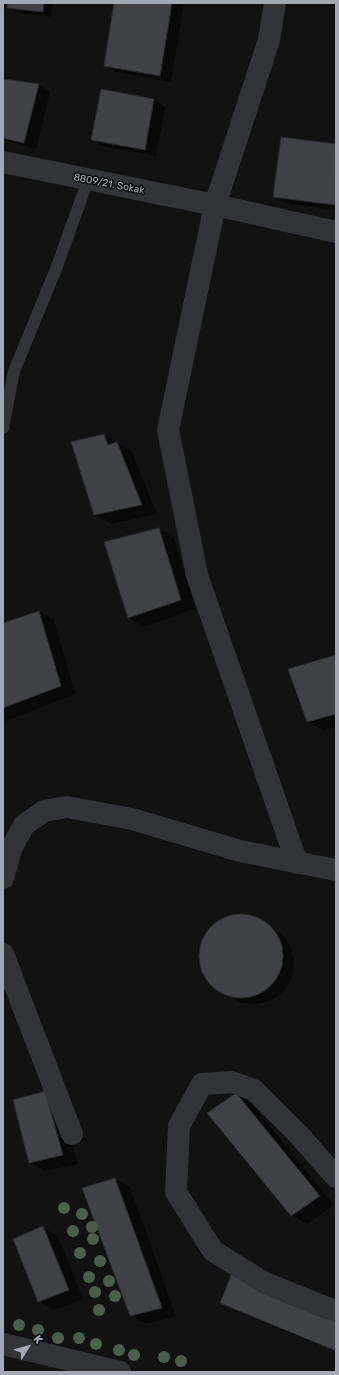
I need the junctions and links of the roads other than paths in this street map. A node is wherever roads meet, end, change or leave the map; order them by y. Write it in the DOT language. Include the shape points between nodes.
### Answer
graph roads {
  1 [pos="275,3"];
  2 [pos="3,162"];
  3 [pos="88,180"];
  4 [pos="215,205"];
  5 [pos="336,232"];
  6 [pos="3,428"];
  7 [pos="298,863"];
  8 [pos="336,870"];
  9 [pos="3,878"];
  10 [pos="3,954"];
  11 [pos="72,1134"];
  12 [pos="336,1177"];
  13 [pos="336,1310"];
  14 [pos="3,1344"];
  15 [pos="120,1372"];
  1 -- 4 [label="street" via="269,40"];
  2 -- 3 [label="street, 8809/21. Sokak"];
  3 -- 4 [label="street, 8809/21. Sokak"];
  3 -- 6 [label="lane" via="56,269 14,371"];
  4 -- 5 [label="street, 8809/21. Sokak"];
  4 -- 7 [label="street" via="168,430 197,575"];
  7 -- 8 [label="street"];
  7 -- 9 [label="street" via="240,851 132,819 67,807 44,811 24,825 11,850"];
  10 -- 11 [label="street"];
  12 -- 13 [label="street" via="254,1090 232,1082 202,1084 179,1126 176,1192 213,1251 265,1283"];
  14 -- 15 [label="street"];
}
